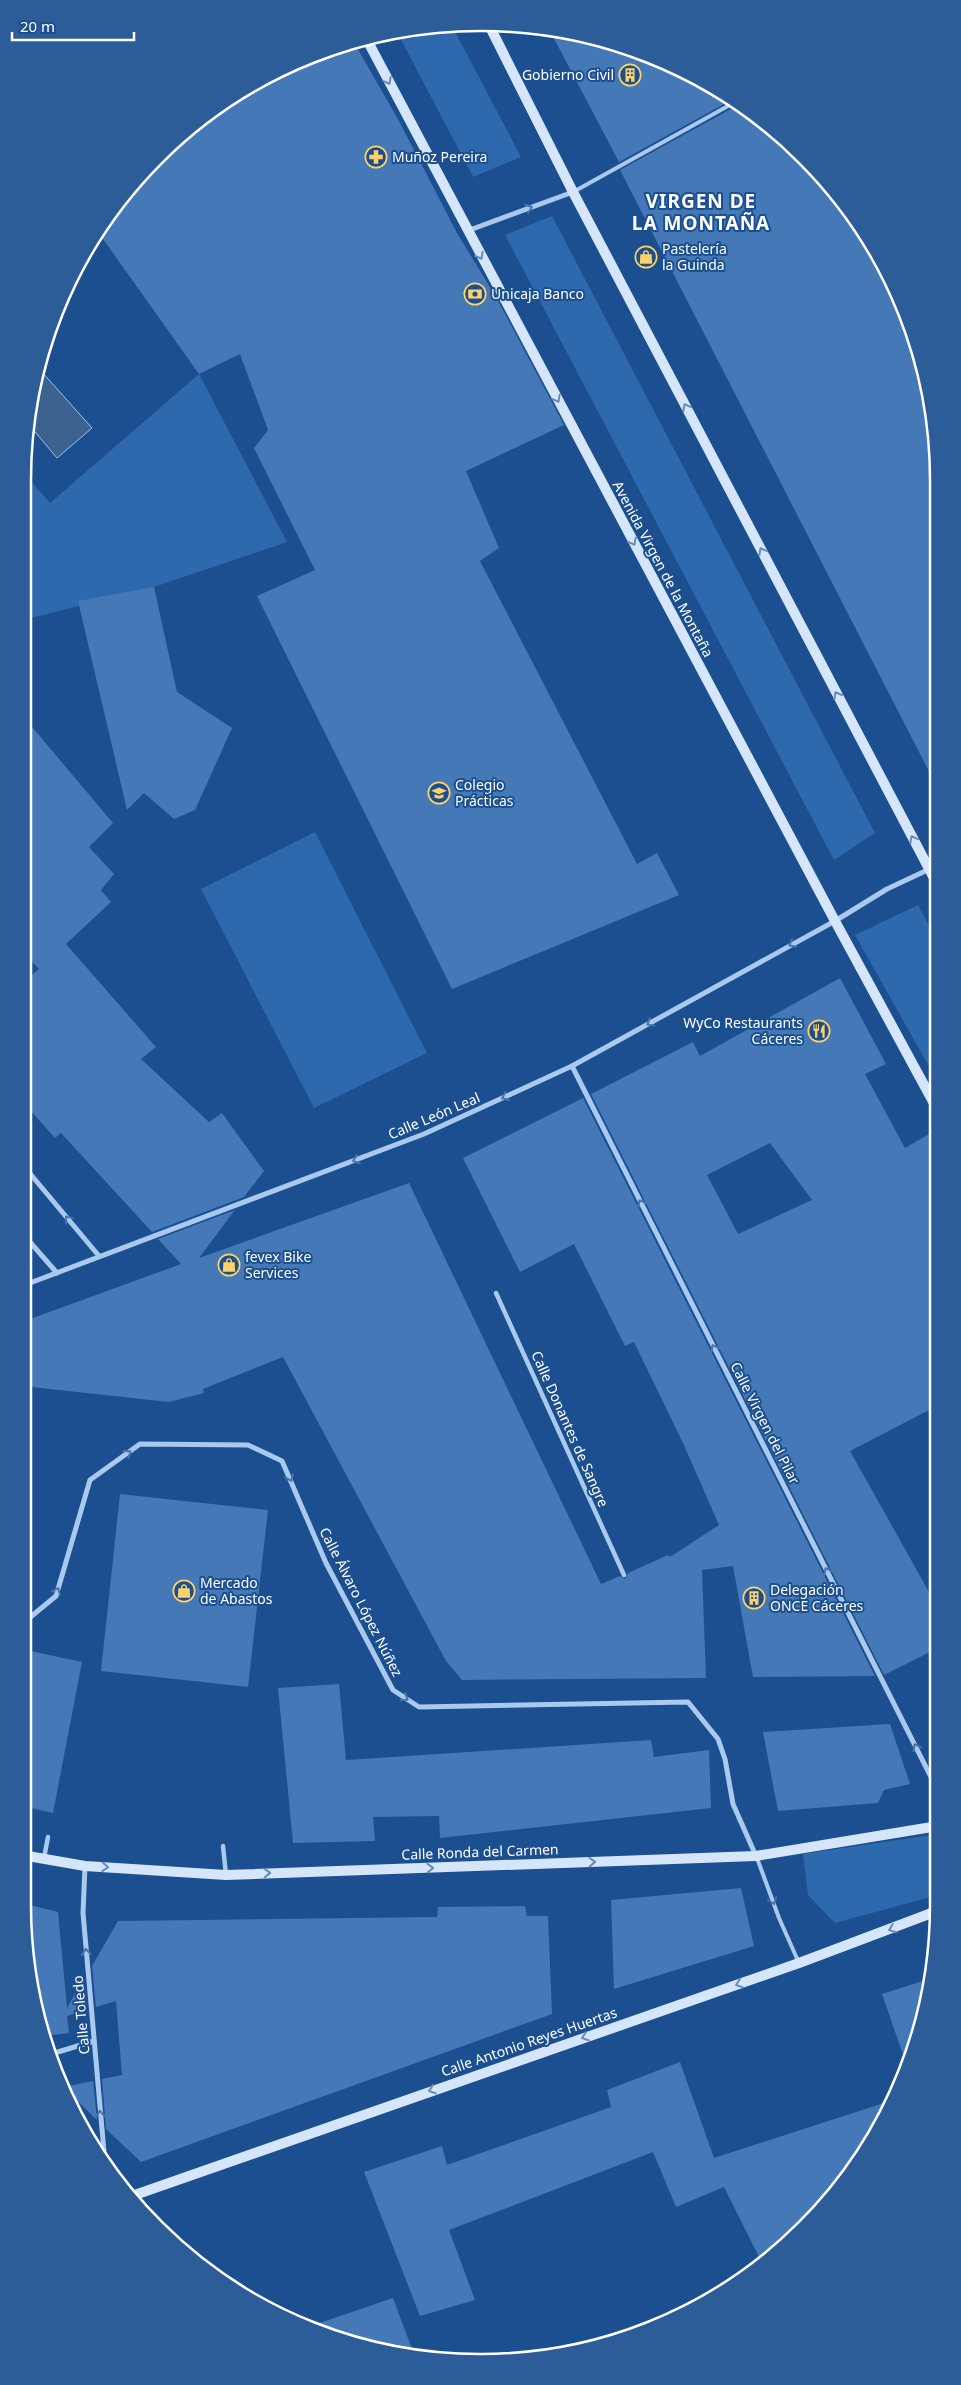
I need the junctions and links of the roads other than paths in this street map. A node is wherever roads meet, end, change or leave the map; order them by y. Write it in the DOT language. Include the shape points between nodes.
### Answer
graph roads {
  1 [pos="492,31"];
  2 [pos="370,46"];
  3 [pos="728,106"];
  4 [pos="573,192"];
  5 [pos="467,231"];
  6 [pos="930,864"];
  7 [pos="930,869"];
  8 [pos="835,921"];
  9 [pos="572,1066"];
  10 [pos="930,1096"];
  11 [pos="31,1175"];
  12 [pos="31,1244"];
  13 [pos="99,1256"];
  14 [pos="57,1274"];
  15 [pos="31,1283"];
  16 [pos="496,1293"];
  17 [pos="624,1575"];
  18 [pos="31,1617"];
  19 [pos="930,1774"];
  20 [pos="930,1827"];
  21 [pos="48,1837"];
  22 [pos="222,1846"];
  23 [pos="756,1856"];
  24 [pos="31,1857"];
  25 [pos="44,1859"];
  26 [pos="85,1866"];
  27 [pos="226,1875"];
  28 [pos="930,1914"];
  29 [pos="799,1964"];
  30 [pos="94,2041"];
  31 [pos="56,2052"];
  32 [pos="104,2149"];
  33 [pos="137,2194"];
  1 -- 4 [label="main road"];
  2 -- 5 [label="main road, Avenida Virgen de la Montaña, one-way"];
  3 -- 4 [label="lane"];
  5 -- 4 [label="street, one-way"];
  6 -- 4 [label="main road, one-way"];
  5 -- 8 [label="main road, Avenida Virgen de la Montaña, one-way"];
  7 -- 8 [label="street" via="887,889"];
  8 -- 9 [label="street, Calle León Leal, one-way"];
  8 -- 10 [label="main road, Avenida Virgen de la Montaña"];
  9 -- 13 [label="street, Calle León Leal, one-way" via="424,1134"];
  19 -- 9 [label="street, Calle Virgen del Pilar, one-way"];
  13 -- 11 [label="street, one-way"];
  12 -- 14 [label="street"];
  13 -- 14 [label="street, Calle León Leal"];
  14 -- 15 [label="street, Calle León Leal"];
  16 -- 17 [label="street, Calle Donantes de Sangre"];
  18 -- 23 [label="street, Calle Álvaro López Núñez, one-way" via="56,1596 90,1480 140,1444 248,1444 282,1461 326,1563 393,1690 419,1707 688,1702 718,1739 734,1804"];
  20 -- 23 [label="main road, Calle Ronda del Carmen"];
  21 -- 25 [label="street"];
  22 -- 27 [label="street"];
  27 -- 23 [label="main road, Calle Ronda del Carmen, one-way"];
  23 -- 29 [label="lane, one-way"];
  24 -- 25 [label="main road, Calle Ronda del Carmen"];
  25 -- 26 [label="main road, Calle Ronda del Carmen"];
  26 -- 27 [label="main road, Calle Ronda del Carmen, one-way"];
  30 -- 26 [label="street, Calle Toledo, one-way" via="83,1913"];
  28 -- 29 [label="main road, Calle Antonio Reyes Huertas, one-way"];
  29 -- 33 [label="main road, Calle Antonio Reyes Huertas, one-way"];
  30 -- 31 [label="street"];
  32 -- 30 [label="street, Calle Toledo, one-way"];
}
